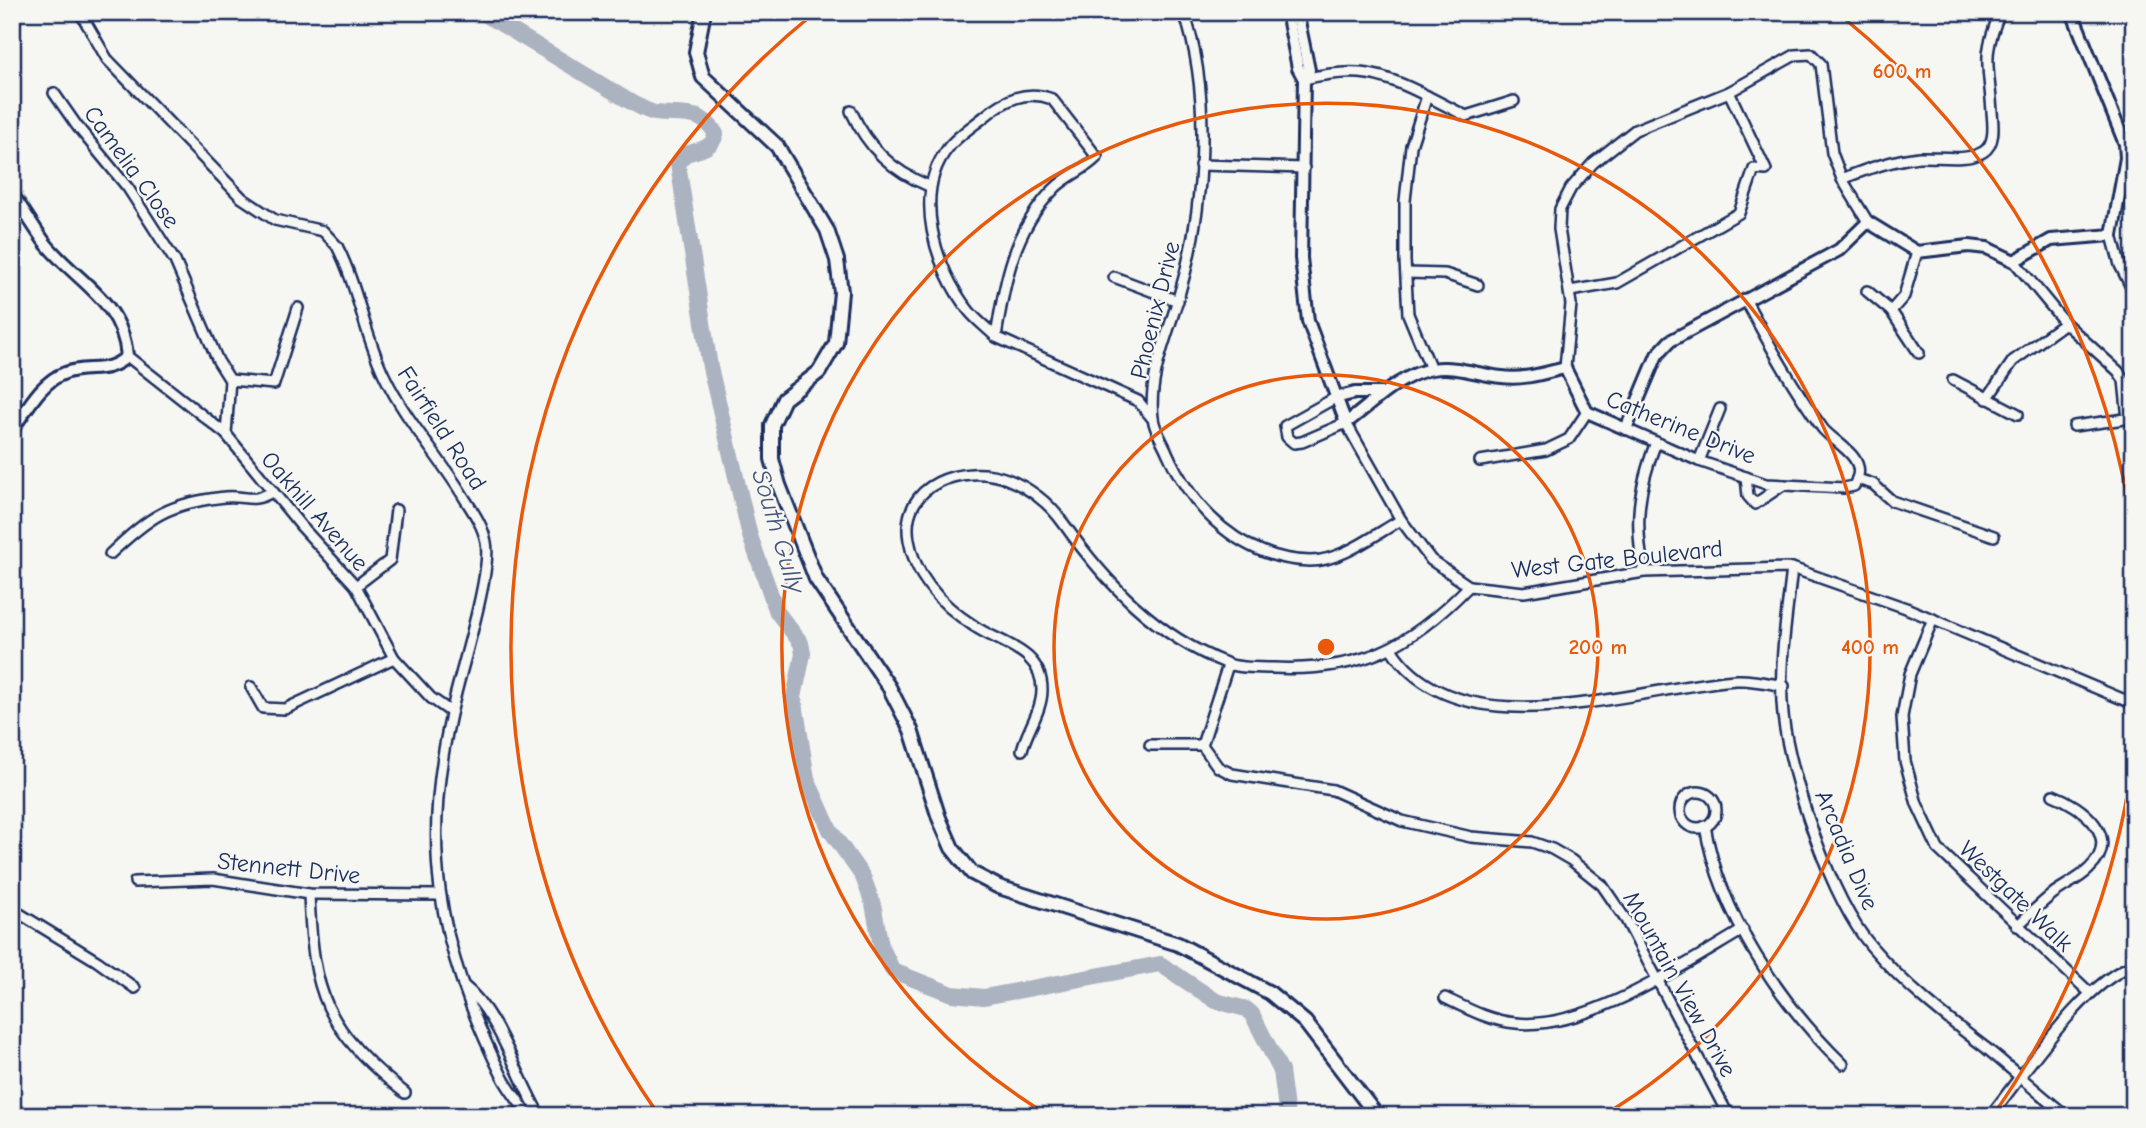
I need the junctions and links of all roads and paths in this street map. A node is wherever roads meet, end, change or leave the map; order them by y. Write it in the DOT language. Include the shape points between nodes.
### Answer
graph roads {
  1 [pos="80,12"];
  2 [pos="704,12"];
  3 [pos="1111,12"];
  4 [pos="1156,12"];
  5 [pos="1184,12"];
  6 [pos="1287,12"];
  7 [pos="1297,12"];
  8 [pos="2000,12"];
  9 [pos="2072,12"];
  10 [pos="1304,79"];
  11 [pos="1729,92"];
  12 [pos="54,93"];
  13 [pos="1427,96"];
  14 [pos="1514,101"];
  15 [pos="850,111"];
  16 [pos="1200,164"];
  17 [pos="1304,168"];
  18 [pos="1842,179"];
  19 [pos="2128,179"];
  20 [pos="929,186"];
  21 [pos="12,194"];
  22 [pos="1868,222"];
  23 [pos="2112,235"];
  24 [pos="1917,252"];
  25 [pos="2014,261"];
  26 [pos="1406,273"];
  27 [pos="1114,278"];
  28 [pos="1478,285"];
  29 [pos="1570,291"];
  30 [pos="1867,291"];
  31 [pos="2134,293"];
  32 [pos="1745,299"];
  33 [pos="1178,301"];
  34 [pos="298,308"];
  35 [pos="1891,311"];
  36 [pos="2065,323"];
  37 [pos="996,337"];
  38 [pos="1919,353"];
  39 [pos="127,356"];
  40 [pos="1565,368"];
  41 [pos="1431,369"];
  42 [pos="230,380"];
  43 [pos="1953,380"];
  44 [pos="1381,393"];
  45 [pos="1335,398"];
  46 [pos="1987,399"];
  47 [pos="1720,410"];
  48 [pos="1587,412"];
  49 [pos="2018,414"];
  50 [pos="2131,418"];
  51 [pos="1153,419"];
  52 [pos="1346,423"];
  53 [pos="2074,426"];
  54 [pos="1626,429"];
  55 [pos="12,430"];
  56 [pos="226,434"];
  57 [pos="1656,442"];
  58 [pos="1480,461"];
  59 [pos="1699,461"];
  60 [pos="1745,477"];
  61 [pos="1857,479"];
  62 [pos="1783,485"];
  63 [pos="272,492"];
  64 [pos="396,510"];
  65 [pos="1401,520"];
  66 [pos="1994,536"];
  67 [pos="110,554"];
  68 [pos="1792,568"];
  69 [pos="1644,572"];
  70 [pos="356,586"];
  71 [pos="1469,586"];
  72 [pos="1933,619"];
  73 [pos="1392,650"];
  74 [pos="394,658"];
  75 [pos="1228,664"];
  76 [pos="1784,685"];
  77 [pos="251,687"];
  78 [pos="2134,704"];
  79 [pos="451,712"];
  80 [pos="1150,745"];
  81 [pos="1202,745"];
  82 [pos="1022,750"];
  83 [pos="2053,795"];
  84 [pos="1705,826"];
  85 [pos="135,883"];
  86 [pos="309,894"];
  87 [pos="438,895"];
  88 [pos="12,909"];
  89 [pos="2018,926"];
  90 [pos="1743,930"];
  91 [pos="2134,965"];
  92 [pos="1657,980"];
  93 [pos="462,984"];
  94 [pos="135,988"];
  95 [pos="2090,993"];
  96 [pos="1445,998"];
  97 [pos="1843,1064"];
  98 [pos="2019,1079"];
  99 [pos="405,1093"];
  100 [pos="528,1116"];
  101 [pos="540,1116"];
  102 [pos="1377,1116"];
  103 [pos="1732,1116"];
  104 [pos="1990,1116"];
  105 [pos="2067,1116"];
  1 -- 79 [label="street, Fairfield Road" via="107,59 242,198 275,220 323,231 337,246 383,374 447,468 481,524 486,542 480,594"];
  2 -- 102 [label="main road" via="696,52 703,77 777,146 822,221 837,260 841,292 836,343 819,372 784,399 772,425 772,459 779,485 817,579 889,687 911,730 952,848 972,873 999,887 1178,944 1270,993 1305,1022"];
  3 -- 4 [label="street"];
  5 -- 16 [label="street, Phoenix Drive" via="1199,70"];
  6 -- 10 [label="street, West Gate Boulevard"];
  7 -- 10 [label="street, West Gate Boulevard" via="1309,70"];
  8 -- 18 [label="street" via="1986,50 1992,116 1989,146 1974,154 1917,157 1881,165"];
  9 -- 19 [label="street" via="2125,144"];
  10 -- 13 [label="street" via="1340,72 1374,73"];
  10 -- 17 [label="street, West Gate Boulevard"];
  11 -- 18 [label="street" via="1795,55 1811,54 1819,59 1832,153"];
  11 -- 29 [label="street" via="1635,130 1593,163 1571,188 1560,209 1559,229"];
  11 -- 29 [label="street" via="1766,170 1754,169 1740,214 1618,283"];
  12 -- 42 [label="street, Camelia Close" via="161,236"];
  13 -- 14 [label="street" via="1466,116"];
  13 -- 26 [label="street" via="1411,146 1405,201"];
  15 -- 20 [label="street" via="882,157 909,178"];
  16 -- 17 [label="street"];
  16 -- 33 [label="street, Phoenix Drive" via="1193,238"];
  17 -- 45 [label="street, West Gate Boulevard" via="1301,258 1308,321"];
  18 -- 22 [label="street"];
  19 -- 23 [label="street"];
  20 -- 37 [label="street" via="930,222 942,263 968,310"];
  20 -- 37 [label="street" via="948,147 1000,103 1021,95 1052,99 1096,154 1096,159 1056,186 1025,226 1009,269"];
  21 -- 39 [label="street" via="47,245 111,310 125,332"];
  22 -- 24 [label="street"];
  22 -- 32 [label="street" via="1839,250"];
  23 -- 25 [label="street" via="2050,240"];
  23 -- 31 [label="street"];
  24 -- 25 [label="street" via="1969,246"];
  24 -- 35 [label="street" via="1904,296"];
  25 -- 36 [label="street"];
  26 -- 28 [label="street" via="1445,274"];
  26 -- 41 [label="street" via="1408,314"];
  27 -- 33 [label="street"];
  29 -- 40 [label="street"];
  30 -- 35 [label="street"];
  32 -- 54 [label="street" via="1663,348"];
  32 -- 61 [label="street" via="1825,432 1855,458"];
  33 -- 51 [label="street, Phoenix Drive" via="1156,369"];
  34 -- 42 [label="street" via="274,384"];
  35 -- 38 [label="street"];
  36 -- 46 [label="street" via="2012,362"];
  36 -- 50 [label="street" via="2118,371"];
  37 -- 51 [label="street" via="1138,401"];
  39 -- 55 [label="street" via="113,368 64,373 30,404"];
  39 -- 56 [label="street, Oakhill Avenue"];
  40 -- 41 [label="street" via="1523,378 1462,368"];
  40 -- 48 [label="street, Catherine Drive"];
  41 -- 44 [label="street"];
  42 -- 56 [label="street"];
  43 -- 46 [label="street"];
  44 -- 45 [label="street"];
  44 -- 52 [label="street"];
  45 -- 52 [label="street, West Gate Boulevard"];
  45 -- 52 [label="street" via="1292,420 1284,426 1285,432 1290,441 1302,442"];
  46 -- 49 [label="street"];
  47 -- 59 [label="street"];
  48 -- 54 [label="street, Catherine Drive"];
  48 -- 58 [label="street" via="1569,439 1546,450"];
  50 -- 53 [label="street"];
  51 -- 65 [label="street, Phoenix Drive" via="1178,477 1199,507 1227,533 1258,551 1310,561 1339,555"];
  52 -- 65 [label="street, West Gate Boulevard"];
  54 -- 57 [label="street, Catherine Drive"];
  56 -- 63 [label="street, Oakhill Avenue"];
  57 -- 59 [label="street, Catherine Drive"];
  57 -- 69 [label="street" via="1637,506 1637,540"];
  59 -- 60 [label="street, Catherine Drive"];
  60 -- 62 [label="street, Catherine Drive"];
  60 -- 62 [label="street" via="1748,496 1755,504"];
  61 -- 62 [label="street, Catherine Drive" via="1854,486 1844,488"];
  61 -- 66 [label="street" via="1873,484 1892,501"];
  63 -- 67 [label="street" via="257,500 234,496 188,501 160,512"];
  63 -- 70 [label="street, Oakhill Avenue"];
  64 -- 70 [label="street" via="390,560"];
  65 -- 71 [label="street, West Gate Boulevard" via="1431,560"];
  68 -- 69 [label="street, West Gate Boulevard"];
  68 -- 72 [label="street, West Gate Boulevard"];
  68 -- 76 [label="street, Arcadia Dive"];
  69 -- 71 [label="street, West Gate Boulevard" via="1524,592"];
  70 -- 74 [label="street, Oakhill Avenue"];
  71 -- 73 [label="street" via="1444,612"];
  72 -- 78 [label="street, West Gate Boulevard"];
  72 -- 89 [label="street, Westgate Walk" via="1910,674 1902,717 1908,772 1938,849"];
  73 -- 75 [label="street" via="1299,669"];
  73 -- 76 [label="street" via="1401,664 1425,683 1486,704 1591,703 1739,679"];
  74 -- 77 [label="street" via="285,709 263,708"];
  74 -- 79 [label="street, Oakhill Avenue" via="431,698"];
  75 -- 81 [label="street"];
  75 -- 82 [label="street" via="1184,642 1137,610 1107,581 1059,516 1032,491 1005,478 974,473 946,477 920,493 909,517 908,539 917,569 935,594 975,627 1017,646 1039,672 1041,703"];
  76 -- 98 [label="street, Arcadia Dive" via="1783,714 1809,819 1839,892 1870,945 1934,1010"];
  79 -- 87 [label="street, Fairfield Road" via="436,819"];
  80 -- 81 [label="street"];
  81 -- 92 [label="street, Mountain View Drive" via="1218,766 1233,774 1333,790 1402,821 1448,833 1532,842 1552,849 1602,885"];
  83 -- 89 [label="street" via="2076,804 2090,817 2100,831 2101,851 2089,870 2051,895"];
  84 -- 84 [label="street" via="1714,818 1713,800 1692,793 1683,800 1681,816 1688,825"];
  84 -- 90 [label="street" via="1710,855"];
  85 -- 86 [label="street, Stennett Drive" via="213,879"];
  86 -- 87 [label="street, Stennett Drive"];
  86 -- 99 [label="street" via="311,952 319,987 335,1022 367,1062"];
  87 -- 93 [label="street, Fairfield Road"];
  88 -- 94 [label="street"];
  89 -- 95 [label="street, Westgate Walk"];
  90 -- 92 [label="street"];
  90 -- 97 [label="street" via="1778,991"];
  91 -- 95 [label="street"];
  92 -- 96 [label="street" via="1566,1021 1518,1024 1493,1019"];
  92 -- 103 [label="street, Mountain View Drive"];
  93 -- 100 [label="street, Fairfield Road" via="503,1079"];
  93 -- 101 [label="street, Fairfield Road" via="479,998"];
  95 -- 98 [label="street"];
  98 -- 104 [label="street"];
  98 -- 105 [label="street, Arcadia Dive"];
}
